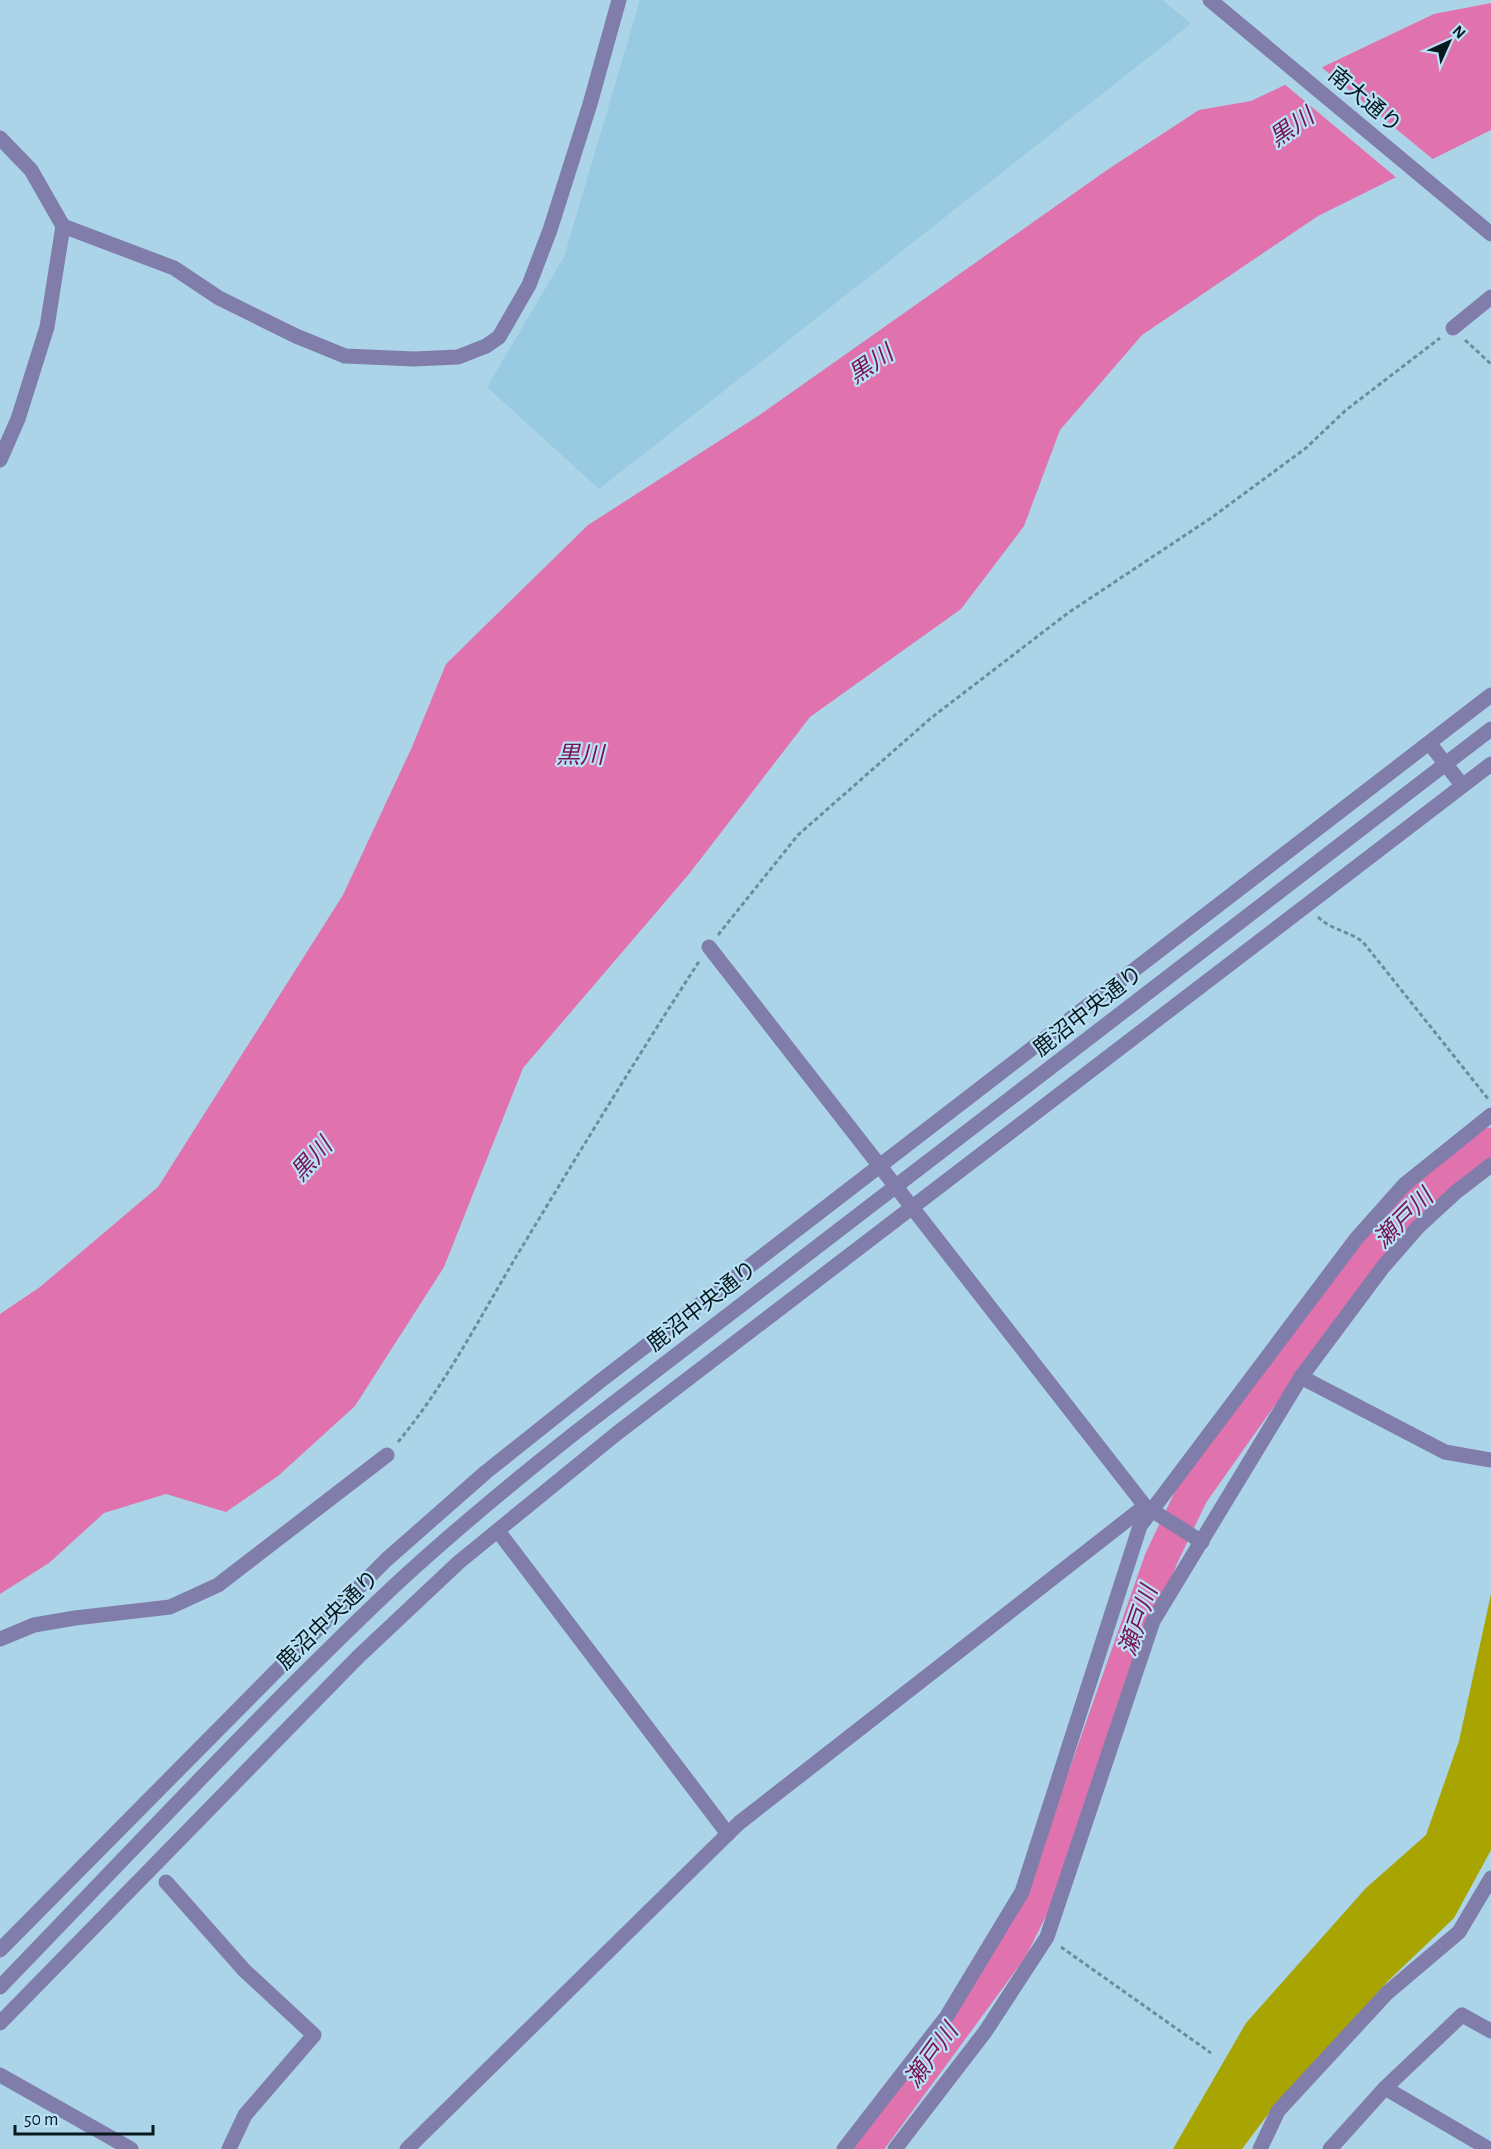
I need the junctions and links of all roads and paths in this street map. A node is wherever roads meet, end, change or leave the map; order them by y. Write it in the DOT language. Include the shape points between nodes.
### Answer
graph roads {
  1 [pos="619,0"];
  2 [pos="1210,0"];
  3 [pos="0,138"];
  4 [pos="63,226"];
  5 [pos="1491,234"];
  6 [pos="1491,297"];
  7 [pos="1453,328"];
  8 [pos="1491,364"];
  9 [pos="0,460"];
  10 [pos="1491,695"];
  11 [pos="1491,729"];
  12 [pos="1430,744"];
  13 [pos="1446,764"];
  14 [pos="1491,764"];
  15 [pos="1462,785"];
  16 [pos="1305,905"];
  17 [pos="709,947"];
  18 [pos="1491,1102"];
  19 [pos="1491,1115"];
  20 [pos="1491,1165"];
  21 [pos="880,1166"];
  22 [pos="896,1187"];
  23 [pos="912,1207"];
  24 [pos="1301,1377"];
  25 [pos="387,1455"];
  26 [pos="1491,1460"];
  27 [pos="1149,1509"];
  28 [pos="498,1531"];
  29 [pos="1202,1542"];
  30 [pos="0,1640"];
  31 [pos="728,1834"];
  32 [pos="1491,1878"];
  33 [pos="166,1882"];
  34 [pos="1488,1895"];
  35 [pos="1047,1937"];
  36 [pos="0,1950"];
  37 [pos="0,1987"];
  38 [pos="0,2024"];
  39 [pos="1491,2031"];
  40 [pos="1211,2053"];
  41 [pos="0,2075"];
  42 [pos="1385,2088"];
  43 [pos="131,2149"];
  44 [pos="229,2149"];
  45 [pos="407,2149"];
  46 [pos="844,2149"];
  47 [pos="895,2149"];
  48 [pos="1260,2149"];
  49 [pos="1330,2149"];
  50 [pos="1489,2149"];
  1 -- 4 [label="street" via="590,104 530,285 499,337 486,346 458,357 345,356 219,298 174,268"];
  2 -- 5 [label="street, 南大通り"];
  3 -- 4 [label="street" via="31,170"];
  4 -- 9 [label="street" via="47,327 18,419"];
  6 -- 7 [label="street"];
  7 -- 8 [label="path"];
  7 -- 17 [label="path" via="1346,410 1306,448 1211,518 1068,614 931,718 798,835"];
  10 -- 12 [label="street"];
  11 -- 13 [label="street, 鹿沼中央通り"];
  12 -- 13 [label="street"];
  12 -- 21 [label="street"];
  13 -- 15 [label="street"];
  13 -- 22 [label="street, 鹿沼中央通り"];
  14 -- 15 [label="street"];
  15 -- 16 [label="street"];
  16 -- 18 [label="path" via="1324,923 1363,942"];
  16 -- 23 [label="street"];
  17 -- 21 [label="street"];
  17 -- 25 [label="path" via="418,1419"];
  19 -- 27 [label="street" via="1405,1184 1356,1239"];
  20 -- 24 [label="street" via="1418,1227"];
  21 -- 22 [label="street"];
  21 -- 36 [label="street" via="590,1388 433,1517 339,1604"];
  22 -- 23 [label="street"];
  22 -- 37 [label="street, 鹿沼中央通り" via="576,1432 458,1529 324,1654"];
  23 -- 27 [label="street"];
  23 -- 28 [label="street" via="616,1434"];
  24 -- 26 [label="street" via="1444,1452"];
  24 -- 29 [label="street"];
  25 -- 30 [label="street" via="218,1585 196,1597 170,1607 34,1625"];
  27 -- 29 [label="street"];
  27 -- 31 [label="street"];
  27 -- 46 [label="street" via="1140,1526 1022,1892 947,2016"];
  28 -- 31 [label="street"];
  28 -- 38 [label="street" via="358,1657"];
  29 -- 35 [label="street" via="1153,1621"];
  31 -- 45 [label="street"];
  32 -- 34 [label="street"];
  33 -- 44 [label="street" via="244,1970 314,2035 245,2115"];
  34 -- 48 [label="street" via="1460,1932 1387,1993 1278,2111"];
  35 -- 40 [label="path"];
  35 -- 47 [label="street" via="985,2032"];
  39 -- 42 [label="street" via="1462,2015"];
  41 -- 43 [label="street"];
  42 -- 49 [label="street"];
  42 -- 50 [label="street"];
}
